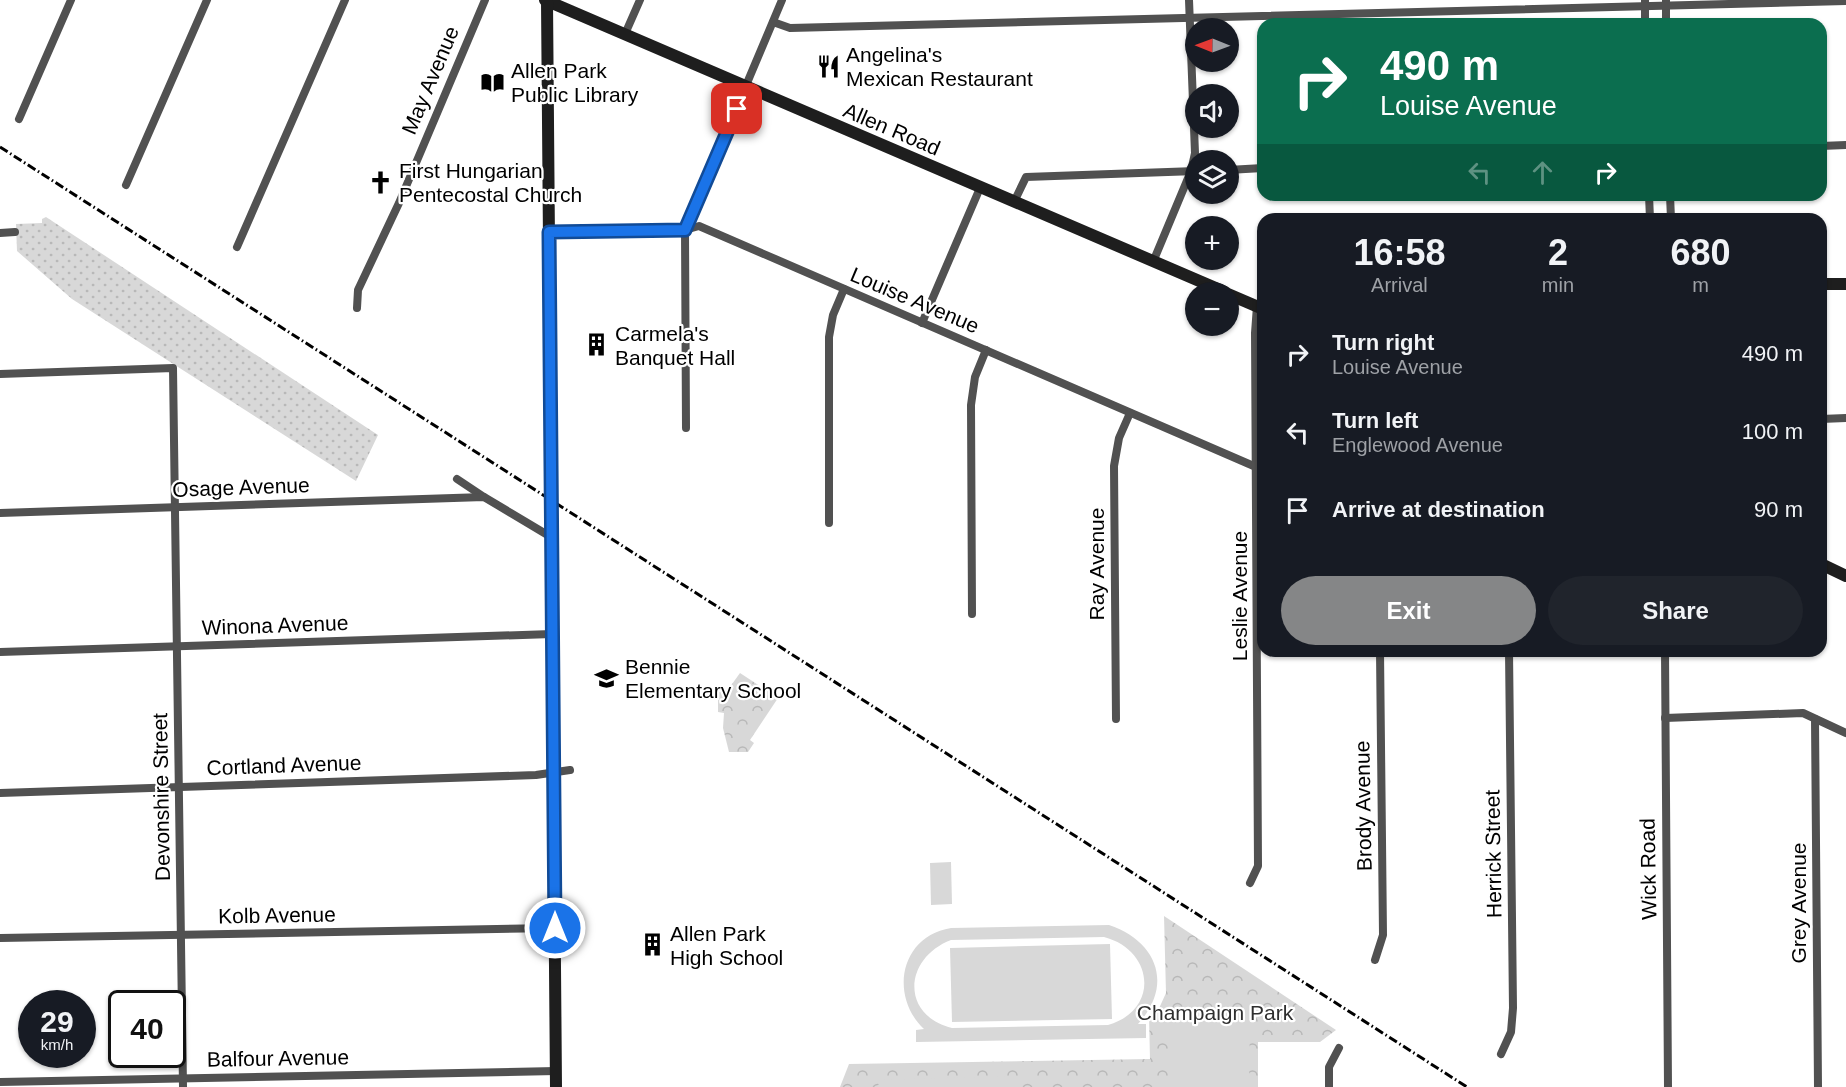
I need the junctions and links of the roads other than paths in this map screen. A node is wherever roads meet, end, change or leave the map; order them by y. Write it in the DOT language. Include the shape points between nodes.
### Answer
graph roads {
  1 [pos="71,0"];
  2 [pos="207,0"];
  3 [pos="345,0"];
  4 [pos="485,0"];
  5 [pos="546,0"];
  6 [pos="640,0"];
  7 [pos="782,0"];
  8 [pos="1189,0"];
  9 [pos="1846,1"];
  10 [pos="1645,3"];
  11 [pos="1666,3"];
  12 [pos="1189,17"];
  13 [pos="773,22"];
  14 [pos="625,34"];
  15 [pos="746,87"];
  16 [pos="19,119"];
  17 [pos="1846,145"];
  18 [pos="1827,146"];
  19 [pos="1195,150"];
  20 [pos="1257,168"];
  21 [pos="1239,169"];
  22 [pos="1185,171"];
  23 [pos="126,184"];
  24 [pos="980,188"];
  25 [pos="1185,189"];
  26 [pos="1014,202"];
  27 [pos="685,230"];
  28 [pos="15,232"];
  29 [pos="549,232"];
  30 [pos="0,233"];
  31 [pos="237,247"];
  32 [pos="1153,262"];
  33 [pos="1201,282"];
  34 [pos="1846,284"];
  35 [pos="1827,285"];
  36 [pos="844,289"];
  37 [pos="1239,298"];
  38 [pos="1257,307"];
  39 [pos="357,308"];
  40 [pos="921,323"];
  41 [pos="1257,323"];
  42 [pos="986,350"];
  43 [pos="0,374"];
  44 [pos="1130,413"];
  45 [pos="1827,419"];
  46 [pos="1846,419"];
  47 [pos="686,428"];
  48 [pos="1256,466"];
  49 [pos="457,479"];
  50 [pos="484,497"];
  51 [pos="175,507"];
  52 [pos="0,513"];
  53 [pos="829,523"];
  54 [pos="551,537"];
  55 [pos="1827,567"];
  56 [pos="1846,576"];
  57 [pos="972,614"];
  58 [pos="552,634"];
  59 [pos="176,646"];
  60 [pos="0,652"];
  61 [pos="1380,657"];
  62 [pos="1509,657"];
  63 [pos="1665,657"];
  64 [pos="1665,718"];
  65 [pos="1116,719"];
  66 [pos="1815,719"];
  67 [pos="1846,733"];
  68 [pos="570,770"];
  69 [pos="554,773"];
  70 [pos="179,787"];
  71 [pos="0,793"];
  72 [pos="1250,883"];
  73 [pos="555,928"];
  74 [pos="181,934"];
  75 [pos="0,938"];
  76 [pos="1375,960"];
  77 [pos="1339,1048"];
  78 [pos="1501,1054"];
  79 [pos="556,1071"];
  80 [pos="0,1082"];
  81 [pos="183,1082"];
  82 [pos="556,1087"];
  83 [pos="1329,1087"];
  84 [pos="1668,1087"];
  85 [pos="1818,1087"];
  1 -- 16 [label="street"];
  2 -- 23 [label="street"];
  3 -- 31 [label="street"];
  4 -- 39 [label="street, May Avenue" via="358,290"];
  5 -- 14 [label="street, Allen Road"];
  5 -- 29 [label="street"];
  6 -- 14 [label="street"];
  7 -- 13 [label="street"];
  8 -- 12 [label="street"];
  9 -- 11 [label="street"];
  10 -- 11 [label="street"];
  10 -- 12 [label="street"];
  12 -- 13 [label="street" via="790,27"];
  12 -- 19 [label="street"];
  13 -- 15 [label="street"];
  14 -- 15 [label="street, Allen Road"];
  15 -- 24 [label="street, Allen Road"];
  15 -- 27 [label="street"];
  17 -- 18 [label="street"];
  20 -- 21 [label="street"];
  22 -- 26 [label="street" via="1026,177"];
  24 -- 26 [label="street, Allen Road"];
  24 -- 40 [label="street"];
  25 -- 32 [label="street"];
  26 -- 32 [label="street, Allen Road"];
  27 -- 29 [label="street, Louise Avenue"];
  27 -- 36 [label="street, Louise Avenue" via="699,226"];
  27 -- 47 [label="street"];
  28 -- 30 [label="street"];
  29 -- 54 [label="street"];
  32 -- 33 [label="street, Allen Road"];
  34 -- 35 [label="street"];
  36 -- 40 [label="street, Louise Avenue"];
  36 -- 53 [label="street" via="829,337"];
  37 -- 38 [label="street, Allen Road"];
  40 -- 42 [label="street, Louise Avenue"];
  41 -- 48 [label="street, Leslie Avenue"];
  42 -- 44 [label="street, Louise Avenue"];
  42 -- 57 [label="street" via="975,378 971,405"];
  43 -- 51 [label="street, Devonshire Street" via="173,368"];
  44 -- 48 [label="street, Louise Avenue"];
  44 -- 65 [label="street, Ray Avenue" via="1119,438 1114,466"];
  45 -- 46 [label="street"];
  48 -- 72 [label="street, Leslie Avenue" via="1258,866"];
  49 -- 50 [label="street"];
  50 -- 51 [label="street, Osage Avenue"];
  50 -- 54 [label="street"];
  51 -- 52 [label="street, Osage Avenue"];
  51 -- 59 [label="street, Devonshire Street"];
  54 -- 58 [label="street"];
  55 -- 56 [label="street"];
  58 -- 59 [label="street, Winona Avenue"];
  58 -- 69 [label="street"];
  59 -- 60 [label="street, Winona Avenue"];
  59 -- 70 [label="street, Devonshire Street"];
  61 -- 76 [label="street, Brody Avenue" via="1383,935"];
  62 -- 78 [label="street, Herrick Street" via="1513,1008 1511,1032"];
  63 -- 64 [label="street, Wick Road"];
  64 -- 66 [label="street" via="1803,713"];
  64 -- 84 [label="street, Wick Road"];
  66 -- 67 [label="street"];
  66 -- 85 [label="street, Grey Avenue"];
  68 -- 69 [label="street, Cortland Avenue"];
  69 -- 70 [label="street, Cortland Avenue"];
  69 -- 73 [label="street"];
  70 -- 71 [label="street, Cortland Avenue"];
  70 -- 74 [label="street, Devonshire Street"];
  73 -- 74 [label="street, Kolb Avenue"];
  73 -- 79 [label="street"];
  74 -- 75 [label="street, Kolb Avenue"];
  74 -- 81 [label="street, Devonshire Street"];
  77 -- 83 [label="street" via="1329,1067"];
  79 -- 81 [label="street, Balfour Avenue"];
  79 -- 82 [label="street"];
  80 -- 81 [label="street, Balfour Avenue"];
}
